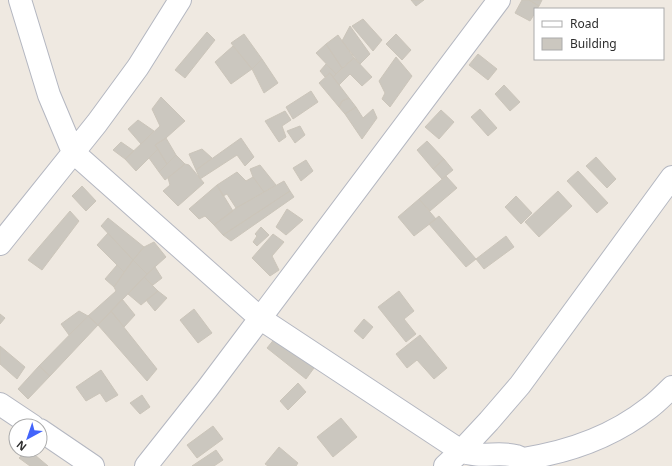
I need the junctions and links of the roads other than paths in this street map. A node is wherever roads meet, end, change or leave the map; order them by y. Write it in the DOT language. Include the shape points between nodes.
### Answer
graph roads {
  1 [pos="20,0"];
  2 [pos="180,0"];
  3 [pos="499,0"];
  4 [pos="73,152"];
  5 [pos="672,177"];
  6 [pos="0,244"];
  7 [pos="261,319"];
  8 [pos="672,387"];
  9 [pos="0,404"];
  10 [pos="21,418"];
  11 [pos="48,435"];
  12 [pos="461,451"];
  13 [pos="528,463"];
  14 [pos="93,466"];
  15 [pos="146,466"];
  16 [pos="445,466"];
  1 -- 4 [label="street" via="49,95"];
  2 -- 4 [label="street" via="138,67"];
  3 -- 7 [label="street"];
  4 -- 6 [label="street"];
  4 -- 7 [label="street"];
  5 -- 12 [label="street" via="520,385"];
  7 -- 12 [label="street"];
  7 -- 15 [label="street"];
  8 -- 13 [label="street" via="650,408 597,440"];
  9 -- 10 [label="street"];
  11 -- 14 [label="street"];
  12 -- 13 [label="street" via="470,455 510,455"];
  12 -- 16 [label="street"];
}
